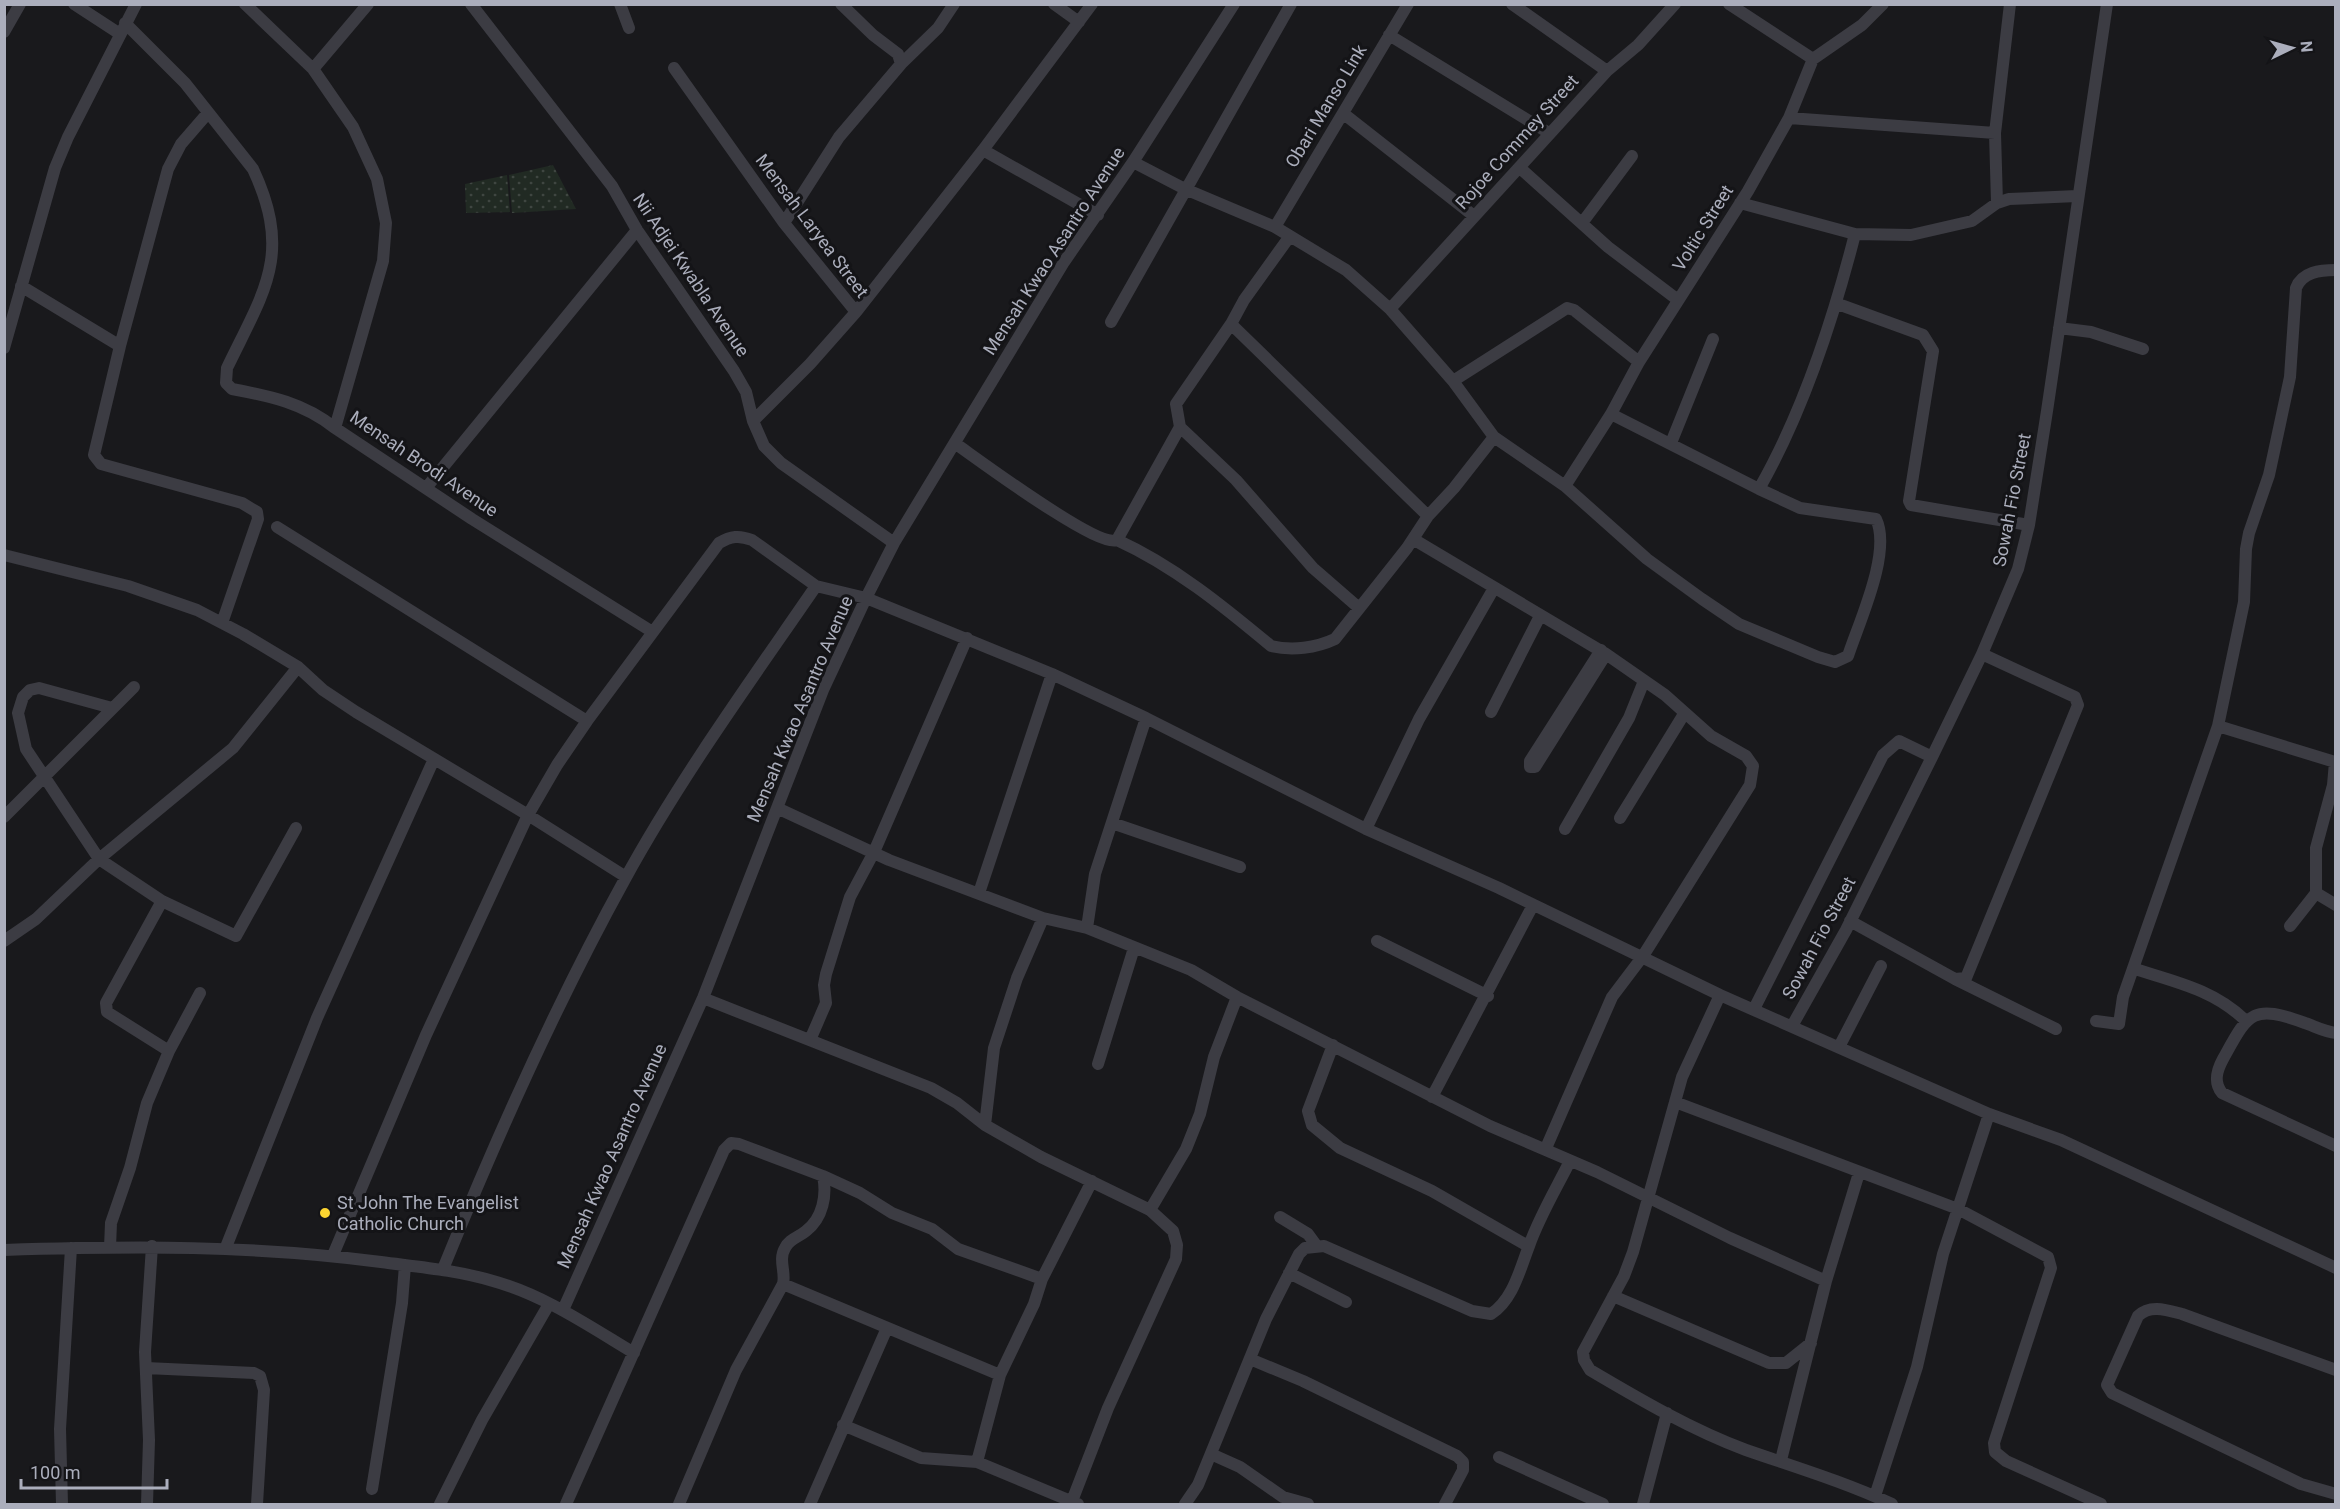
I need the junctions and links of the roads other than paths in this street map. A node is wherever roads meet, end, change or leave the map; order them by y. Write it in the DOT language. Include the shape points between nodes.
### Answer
graph roads {
  1 [pos="21,4"];
  2 [pos="74,4"];
  3 [pos="136,4"];
  4 [pos="245,4"];
  5 [pos="368,4"];
  6 [pos="471,4"];
  7 [pos="620,4"];
  8 [pos="841,4"];
  9 [pos="954,4"];
  10 [pos="1054,4"];
  11 [pos="1092,4"];
  12 [pos="1234,4"];
  13 [pos="1291,4"];
  14 [pos="1408,4"];
  15 [pos="1512,4"];
  16 [pos="1675,4"];
  17 [pos="1729,4"];
  18 [pos="1883,4"];
  19 [pos="2010,4"];
  20 [pos="2107,4"];
  21 [pos="1079,22"];
  22 [pos="122,28"];
  23 [pos="630,28"];
  24 [pos="4,32"];
  25 [pos="1389,35"];
  26 [pos="1813,59"];
  27 [pos="901,64"];
  28 [pos="675,68"];
  29 [pos="313,69"];
  30 [pos="1607,71"];
  31 [pos="207,114"];
  32 [pos="1344,114"];
  33 [pos="1789,118"];
  34 [pos="1549,133"];
  35 [pos="1995,133"];
  36 [pos="983,150"];
  37 [pos="1632,156"];
  38 [pos="1133,162"];
  39 [pos="1520,168"];
  40 [pos="1185,189"];
  41 [pos="2077,196"];
  42 [pos="1740,203"];
  43 [pos="1997,203"];
  44 [pos="1098,215"];
  45 [pos="1474,216"];
  46 [pos="784,223"];
  47 [pos="1582,223"];
  48 [pos="1275,227"];
  49 [pos="637,230"];
  50 [pos="1855,234"];
  51 [pos="1290,236"];
  52 [pos="2336,270"];
  53 [pos="21,286"];
  54 [pos="11,298"];
  55 [pos="1678,300"];
  56 [pos="1838,304"];
  57 [pos="1390,309"];
  58 [pos="856,312"];
  59 [pos="1111,322"];
  60 [pos="1231,324"];
  61 [pos="2059,328"];
  62 [pos="1713,339"];
  63 [pos="120,346"];
  64 [pos="4,348"];
  65 [pos="2143,349"];
  66 [pos="1639,362"];
  67 [pos="1454,381"];
  68 [pos="1611,414"];
  69 [pos="753,421"];
  70 [pos="1179,427"];
  71 [pos="335,428"];
  72 [pos="1494,437"];
  73 [pos="1671,443"];
  74 [pos="956,444"];
  75 [pos="1564,486"];
  76 [pos="426,488"];
  77 [pos="1760,489"];
  78 [pos="1428,516"];
  79 [pos="2029,525"];
  80 [pos="277,527"];
  81 [pos="1413,538"];
  82 [pos="1117,540"];
  83 [pos="894,543"];
  84 [pos="4,555"];
  85 [pos="816,586"];
  86 [pos="1494,588"];
  87 [pos="866,598"];
  88 [pos="1359,608"];
  89 [pos="1540,616"];
  90 [pos="222,623"];
  91 [pos="651,631"];
  92 [pos="967,638"];
  93 [pos="1604,652"];
  94 [pos="1982,654"];
  95 [pos="298,667"];
  96 [pos="1052,674"];
  97 [pos="1644,681"];
  98 [pos="134,687"];
  99 [pos="112,708"];
  100 [pos="1491,712"];
  101 [pos="1684,714"];
  102 [pos="1146,718"];
  103 [pos="587,721"];
  104 [pos="1557,723"];
  105 [pos="2218,726"];
  106 [pos="1932,757"];
  107 [pos="434,759"];
  108 [pos="2335,761"];
  109 [pos="43,776"];
  110 [pos="2334,786"];
  111 [pos="777,808"];
  112 [pos="528,815"];
  113 [pos="4,817"];
  114 [pos="1620,818"];
  115 [pos="1112,823"];
  116 [pos="296,828"];
  117 [pos="1366,829"];
  118 [pos="1565,829"];
  119 [pos="874,852"];
  120 [pos="99,859"];
  121 [pos="1240,867"];
  122 [pos="626,878"];
  123 [pos="979,893"];
  124 [pos="2316,893"];
  125 [pos="162,901"];
  126 [pos="1533,905"];
  127 [pos="2336,905"];
  128 [pos="1043,918"];
  129 [pos="1850,921"];
  130 [pos="2290,926"];
  131 [pos="1086,928"];
  132 [pos="4,941"];
  133 [pos="1377,941"];
  134 [pos="1134,948"];
  135 [pos="1643,956"];
  136 [pos="1881,966"];
  137 [pos="2135,969"];
  138 [pos="1955,979"];
  139 [pos="200,993"];
  140 [pos="1720,995"];
  141 [pos="1488,996"];
  142 [pos="1237,997"];
  143 [pos="703,998"];
  144 [pos="1755,1009"];
  145 [pos="2245,1020"];
  146 [pos="2096,1021"];
  147 [pos="1792,1026"];
  148 [pos="2056,1029"];
  149 [pos="2336,1033"];
  150 [pos="810,1040"];
  151 [pos="1333,1045"];
  152 [pos="1839,1047"];
  153 [pos="169,1051"];
  154 [pos="1098,1064"];
  155 [pos="1432,1097"];
  156 [pos="1676,1102"];
  157 [pos="1989,1114"];
  158 [pos="985,1125"];
  159 [pos="2336,1146"];
  160 [pos="1546,1148"];
  161 [pos="1570,1161"];
  162 [pos="1859,1173"];
  163 [pos="823,1176"];
  164 [pos="1092,1181"];
  165 [pos="1648,1199"];
  166 [pos="1958,1209"];
  167 [pos="1150,1210"];
  168 [pos="1280,1217"];
  169 [pos="1316,1245"];
  170 [pos="152,1246"];
  171 [pos="1528,1246"];
  172 [pos="110,1247"];
  173 [pos="226,1247"];
  174 [pos="71,1248"];
  175 [pos="4,1250"];
  176 [pos="333,1256"];
  177 [pos="405,1265"];
  178 [pos="2336,1268"];
  179 [pos="443,1269"];
  180 [pos="1288,1273"];
  181 [pos="1042,1280"];
  182 [pos="1826,1281"];
  183 [pos="783,1284"];
  184 [pos="1613,1296"];
  185 [pos="1346,1302"];
  186 [pos="549,1304"];
  187 [pos="563,1310"];
  188 [pos="887,1328"];
  189 [pos="1810,1343"];
  190 [pos="634,1353"];
  191 [pos="1250,1359"];
  192 [pos="146,1368"];
  193 [pos="2336,1370"];
  194 [pos="1000,1375"];
  195 [pos="1667,1413"];
  196 [pos="843,1425"];
  197 [pos="1211,1454"];
  198 [pos="1499,1456"];
  199 [pos="1781,1460"];
  200 [pos="977,1462"];
  201 [pos="372,1490"];
  202 [pos="2336,1494"];
  203 [pos="1875,1496"];
  204 [pos="1075,1503"];
  205 [pos="62,1504"];
  206 [pos="147,1504"];
  207 [pos="258,1504"];
  208 [pos="440,1504"];
  209 [pos="566,1504"];
  210 [pos="679,1504"];
  211 [pos="810,1504"];
  212 [pos="1185,1504"];
  213 [pos="1308,1504"];
  214 [pos="1445,1504"];
  215 [pos="1603,1504"];
  216 [pos="1643,1504"];
  217 [pos="1893,1504"];
  218 [pos="2102,1504"];
  1 -- 24 [label="street"];
  2 -- 22 [label="street"];
  3 -- 22 [label="street"];
  4 -- 29 [label="street, Mensah Brodi Avenue"];
  5 -- 29 [label="street"];
  6 -- 49 [label="street, Nii Adjei Kwabla Avenue" via="612,186"];
  7 -- 23 [label="street"];
  8 -- 27 [label="street" via="897,54"];
  9 -- 27 [label="street" via="938,28"];
  10 -- 21 [label="street"];
  11 -- 21 [label="street"];
  12 -- 38 [label="street, Mensah Kwao Asantro Avenue"];
  13 -- 40 [label="street"];
  14 -- 25 [label="street, Obari Manso Link"];
  15 -- 30 [label="street"];
  16 -- 30 [label="street, Rojoe Commey Street" via="1638,45"];
  17 -- 26 [label="street"];
  18 -- 26 [label="street" via="1862,25"];
  19 -- 35 [label="street"];
  20 -- 41 [label="street, Sowah Fio Street"];
  21 -- 36 [label="street"];
  22 -- 31 [label="street" via="165,61"];
  22 -- 53 [label="street" via="55,168"];
  25 -- 32 [label="street, Obari Manso Link"];
  25 -- 34 [label="street"];
  26 -- 33 [label="street, Voltic Street"];
  27 -- 46 [label="street" via="839,137"];
  28 -- 46 [label="street, Mensah Laryea Street"];
  29 -- 71 [label="street, Mensah Brodi Avenue" via="353,127 377,179 386,223 383,261"];
  30 -- 34 [label="street, Rojoe Commey Street"];
  31 -- 63 [label="street" via="173,155"];
  31 -- 71 [label="street" via="253,169 268,212 274,249 271,275 227,368 226,383 232,388 296,404"];
  32 -- 45 [label="street"];
  32 -- 48 [label="street, Obari Manso Link"];
  33 -- 35 [label="street"];
  33 -- 42 [label="street, Voltic Street"];
  34 -- 39 [label="street, Rojoe Commey Street"];
  35 -- 43 [label="street"];
  36 -- 44 [label="street"];
  36 -- 58 [label="street"];
  37 -- 47 [label="street"];
  38 -- 40 [label="street"];
  38 -- 44 [label="street, Mensah Kwao Asantro Avenue"];
  39 -- 45 [label="street, Rojoe Commey Street"];
  39 -- 47 [label="street"];
  40 -- 48 [label="street"];
  40 -- 59 [label="street"];
  41 -- 43 [label="street" via="2016,198"];
  41 -- 61 [label="street, Sowah Fio Street"];
  42 -- 50 [label="street"];
  42 -- 55 [label="street, Voltic Street"];
  43 -- 50 [label="street" via="1956,227 1902,236"];
  44 -- 74 [label="street, Mensah Kwao Asantro Avenue" via="1064,262"];
  45 -- 57 [label="street, Rojoe Commey Street"];
  46 -- 58 [label="street, Mensah Laryea Street"];
  47 -- 55 [label="street"];
  48 -- 51 [label="street"];
  49 -- 69 [label="street, Nii Adjei Kwabla Avenue" via="734,371 746,392"];
  49 -- 76 [label="street"];
  50 -- 56 [label="street"];
  51 -- 57 [label="street" via="1346,270"];
  51 -- 60 [label="street"];
  52 -- 105 [label="street" via="2305,275 2296,288 2290,377 2269,475 2247,541 2244,602"];
  53 -- 54 [label="street"];
  53 -- 63 [label="street"];
  54 -- 64 [label="street"];
  55 -- 66 [label="street, Voltic Street"];
  56 -- 77 [label="street"];
  56 -- 79 [label="street" via="1923,335 1933,351 1911,505"];
  57 -- 67 [label="street"];
  58 -- 69 [label="street, Mensah Laryea Street"];
  60 -- 70 [label="street" via="1176,404"];
  60 -- 78 [label="street"];
  61 -- 65 [label="street" via="2091,332"];
  61 -- 79 [label="street, Sowah Fio Street"];
  62 -- 73 [label="street"];
  63 -- 90 [label="street" via="96,442 94,455 101,464 242,503 257,512 258,519"];
  66 -- 67 [label="street" via="1567,308"];
  66 -- 68 [label="street, Voltic Street"];
  67 -- 72 [label="street"];
  68 -- 73 [label="street"];
  68 -- 75 [label="street, Voltic Street"];
  69 -- 83 [label="street, Nii Adjei Kwabla Avenue" via="764,446 781,463"];
  70 -- 82 [label="street"];
  70 -- 88 [label="street" via="1236,480 1313,568"];
  71 -- 76 [label="street, Mensah Brodi Avenue"];
  72 -- 75 [label="street"];
  72 -- 78 [label="street"];
  73 -- 77 [label="street"];
  74 -- 82 [label="street" via="1067,520 1108,541"];
  74 -- 83 [label="street, Mensah Kwao Asantro Avenue"];
  75 -- 77 [label="street" via="1647,559 1739,624 1818,657 1843,660 1848,656 1880,553 1880,526 1876,519 1800,508"];
  76 -- 91 [label="street, Mensah Brodi Avenue"];
  78 -- 81 [label="street"];
  79 -- 94 [label="street, Sowah Fio Street" via="2011,590"];
  80 -- 103 [label="street"];
  81 -- 86 [label="street"];
  81 -- 88 [label="street"];
  82 -- 88 [label="street" via="1218,602 1271,646 1281,649 1322,646 1335,639"];
  83 -- 87 [label="street, Mensah Kwao Asantro Avenue"];
  84 -- 90 [label="street" via="128,586"];
  85 -- 87 [label="street"];
  85 -- 91 [label="street" via="752,540 730,537 719,543"];
  85 -- 122 [label="street" via="728,715"];
  86 -- 89 [label="street"];
  86 -- 117 [label="street" via="1419,719"];
  87 -- 92 [label="street"];
  87 -- 111 [label="street, Mensah Kwao Asantro Avenue" via="823,690"];
  89 -- 93 [label="street"];
  89 -- 100 [label="street"];
  90 -- 95 [label="street"];
  91 -- 103 [label="street"];
  92 -- 96 [label="street"];
  92 -- 119 [label="street"];
  93 -- 97 [label="street"];
  93 -- 104 [label="street"];
  94 -- 106 [label="street, Sowah Fio Street"];
  94 -- 138 [label="street" via="2075,697 2078,709 1966,978"];
  95 -- 107 [label="street" via="331,695"];
  95 -- 120 [label="street" via="232,748"];
  96 -- 102 [label="street"];
  96 -- 123 [label="street"];
  97 -- 101 [label="street"];
  97 -- 118 [label="street" via="1629,718"];
  98 -- 99 [label="street"];
  99 -- 109 [label="street"];
  99 -- 109 [label="street" via="39,688 30,690 18,713 26,749"];
  101 -- 114 [label="street"];
  101 -- 135 [label="street" via="1746,756 1754,772"];
  102 -- 115 [label="street"];
  102 -- 117 [label="street"];
  103 -- 112 [label="street"];
  105 -- 108 [label="street"];
  105 -- 137 [label="street"];
  106 -- 129 [label="street, Sowah Fio Street"];
  106 -- 144 [label="street" via="1899,741 1883,755"];
  107 -- 112 [label="street"];
  107 -- 173 [label="street" via="317,1018"];
  108 -- 110 [label="street"];
  109 -- 113 [label="street"];
  109 -- 120 [label="street"];
  110 -- 124 [label="street" via="2316,848"];
  111 -- 119 [label="street"];
  111 -- 143 [label="street, Mensah Kwao Asantro Avenue"];
  112 -- 122 [label="street"];
  112 -- 176 [label="street" via="426,1035"];
  115 -- 121 [label="street"];
  115 -- 131 [label="street" via="1095,874"];
  116 -- 125 [label="street" via="236,936"];
  117 -- 126 [label="street"];
  119 -- 123 [label="street"];
  119 -- 150 [label="street" via="850,897 826,974 826,1003"];
  120 -- 125 [label="street"];
  120 -- 132 [label="street" via="36,919"];
  122 -- 179 [label="street" via="572,980 497,1138"];
  123 -- 128 [label="street"];
  124 -- 127 [label="street"];
  124 -- 130 [label="street"];
  125 -- 153 [label="street" via="106,1003 107,1012"];
  126 -- 135 [label="street"];
  126 -- 141 [label="street"];
  128 -- 131 [label="street"];
  128 -- 158 [label="street" via="1017,978 994,1048"];
  129 -- 138 [label="street"];
  129 -- 147 [label="street, Sowah Fio Street"];
  131 -- 134 [label="street"];
  133 -- 141 [label="street"];
  134 -- 142 [label="street" via="1191,970"];
  134 -- 154 [label="street"];
  135 -- 140 [label="street"];
  135 -- 160 [label="street" via="1612,997"];
  136 -- 152 [label="street"];
  137 -- 145 [label="street" via="2197,989 2228,1004"];
  137 -- 146 [label="street" via="2123,997 2119,1024"];
  138 -- 148 [label="street"];
  139 -- 153 [label="street"];
  140 -- 144 [label="street"];
  140 -- 156 [label="street" via="1682,1077"];
  141 -- 155 [label="street"];
  142 -- 151 [label="street"];
  142 -- 167 [label="street" via="1186,1149"];
  143 -- 150 [label="street"];
  143 -- 187 [label="street, Mensah Kwao Asantro Avenue"];
  144 -- 147 [label="street"];
  145 -- 149 [label="street" via="2265,1012"];
  145 -- 159 [label="street" via="2218,1068 2218,1088"];
  147 -- 152 [label="street"];
  150 -- 158 [label="street" via="931,1088"];
  151 -- 155 [label="street"];
  151 -- 171 [label="street" via="1308,1111 1312,1125 1340,1148 1432,1191"];
  152 -- 157 [label="street"];
  153 -- 172 [label="street" via="147,1102 111,1223"];
  155 -- 160 [label="street"];
  156 -- 162 [label="street"];
  156 -- 165 [label="street"];
  157 -- 166 [label="street"];
  157 -- 178 [label="street" via="2061,1140"];
  158 -- 164 [label="street"];
  160 -- 161 [label="street"];
  161 -- 165 [label="street"];
  161 -- 171 [label="street"];
  162 -- 166 [label="street"];
  162 -- 182 [label="street"];
  163 -- 181 [label="street" via="892,1213 932,1229 958,1250"];
  163 -- 183 [label="street" via="825,1198 813,1225 784,1249"];
  163 -- 190 [label="street" via="731,1143 724,1150"];
  164 -- 167 [label="street"];
  164 -- 181 [label="street"];
  165 -- 182 [label="street"];
  165 -- 184 [label="street" via="1633,1252"];
  166 -- 203 [label="street" via="1943,1254 1917,1367"];
  166 -- 218 [label="street" via="2049,1257 2051,1262 1994,1443 1998,1455"];
  167 -- 204 [label="street" via="1173,1231 1176,1259 1108,1408"];
  168 -- 169 [label="street" via="1308,1234"];
  169 -- 171 [label="street" via="1472,1311 1491,1314 1504,1303"];
  169 -- 180 [label="street" via="1299,1254"];
  170 -- 172 [label="street"];
  170 -- 173 [label="street"];
  170 -- 192 [label="street"];
  172 -- 174 [label="street"];
  173 -- 176 [label="street"];
  174 -- 175 [label="street"];
  174 -- 205 [label="street" via="60,1429"];
  176 -- 177 [label="street"];
  177 -- 179 [label="street"];
  177 -- 201 [label="street"];
  179 -- 186 [label="street" via="495,1281"];
  180 -- 185 [label="street"];
  180 -- 191 [label="street"];
  181 -- 194 [label="street"];
  182 -- 189 [label="street"];
  183 -- 188 [label="street"];
  183 -- 210 [label="street" via="736,1370"];
  184 -- 189 [label="street" via="1769,1363 1786,1363"];
  184 -- 195 [label="street" via="1590,1336 1584,1360 1590,1370"];
  186 -- 187 [label="street"];
  186 -- 208 [label="street"];
  187 -- 190 [label="street"];
  188 -- 194 [label="street"];
  188 -- 196 [label="street"];
  189 -- 199 [label="street"];
  190 -- 209 [label="street"];
  191 -- 197 [label="street"];
  191 -- 214 [label="street" via="1457,1456 1463,1462 1463,1470"];
  192 -- 206 [label="street"];
  192 -- 207 [label="street" via="260,1376 264,1390"];
  193 -- 202 [label="street" via="2157,1308 2138,1316 2107,1385 2112,1394 2301,1484"];
  194 -- 200 [label="street"];
  195 -- 199 [label="street" via="1744,1449"];
  195 -- 216 [label="street"];
  196 -- 200 [label="street" via="921,1458"];
  196 -- 211 [label="street"];
  197 -- 212 [label="street"];
  197 -- 213 [label="street" via="1240,1467 1277,1493"];
  198 -- 215 [label="street"];
  199 -- 203 [label="street"];
  200 -- 204 [label="street"];
  203 -- 217 [label="street"];
}
